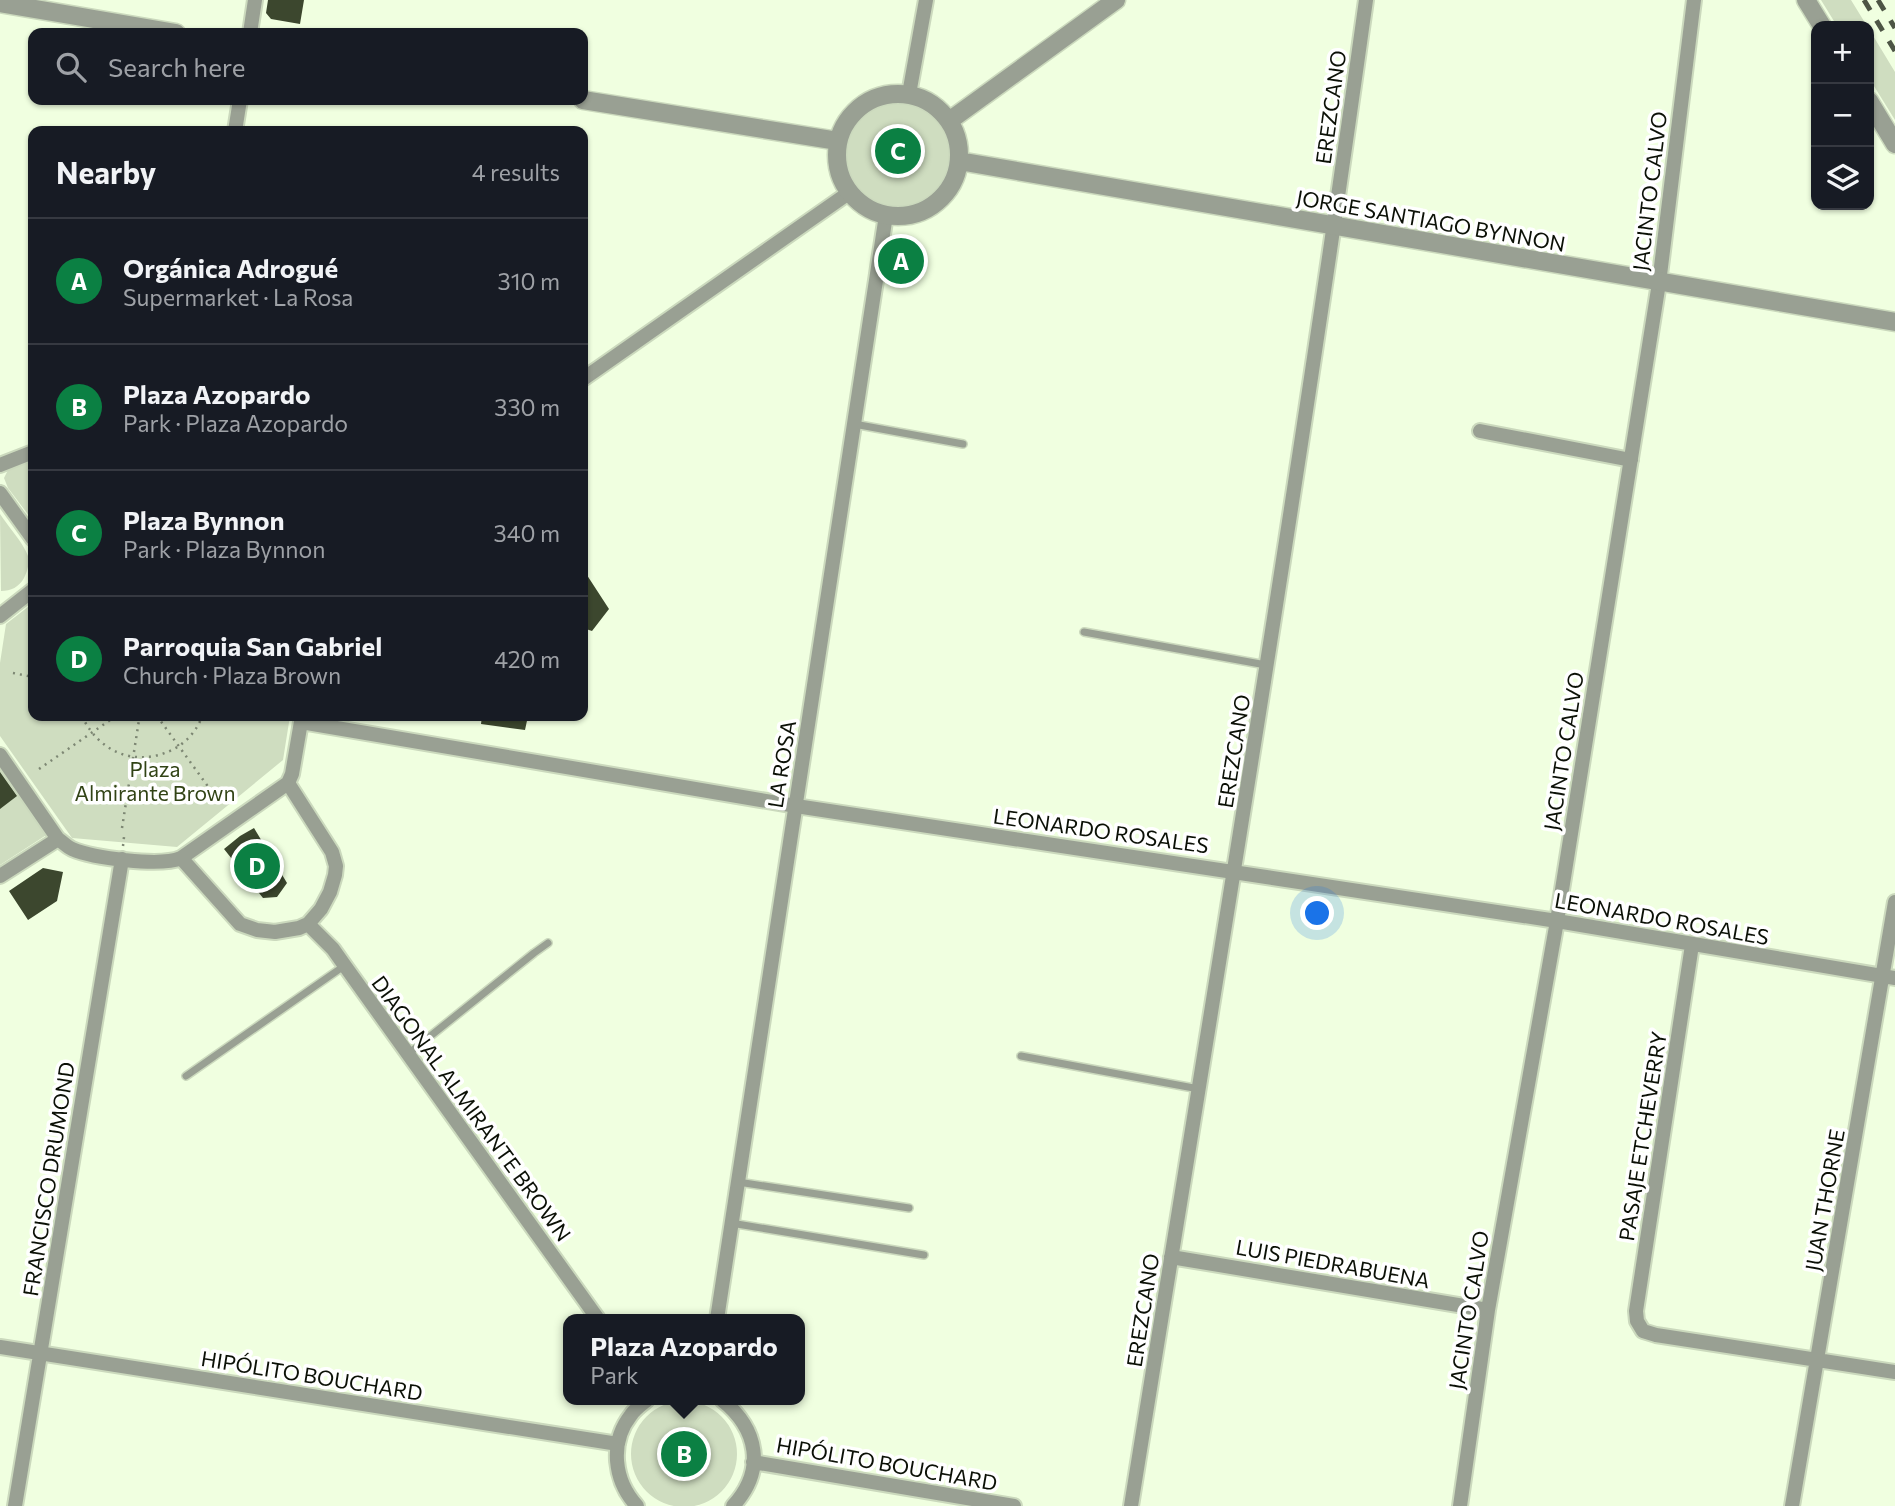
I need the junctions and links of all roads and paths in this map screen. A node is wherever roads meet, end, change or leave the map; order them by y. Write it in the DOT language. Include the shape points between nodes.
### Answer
graph roads {
  1 [pos="256,0"];
  2 [pos="926,0"];
  3 [pos="1116,0"];
  4 [pos="1366,0"];
  5 [pos="1694,0"];
  6 [pos="1806,0"];
  7 [pos="0,3"];
  8 [pos="1819,21"];
  9 [pos="147,28"];
  10 [pos="251,28"];
  11 [pos="909,94"];
  12 [pos="588,101"];
  13 [pos="239,105"];
  14 [pos="1874,110"];
  15 [pos="949,121"];
  16 [pos="235,126"];
  17 [pos="838,141"];
  18 [pos="1895,144"];
  19 [pos="959,161"];
  20 [pos="850,192"];
  21 [pos="886,215"];
  22 [pos="1334,226"];
  23 [pos="1659,283"];
  24 [pos="1895,322"];
  25 [pos="588,375"];
  26 [pos="854,424"];
  27 [pos="1480,431"];
  28 [pos="963,444"];
  29 [pos="28,454"];
  30 [pos="1631,460"];
  31 [pos="0,466"];
  32 [pos="0,493"];
  33 [pos="28,532"];
  34 [pos="28,594"];
  35 [pos="0,614"];
  36 [pos="1084,632"];
  37 [pos="1267,665"];
  38 [pos="13,673"];
  39 [pos="28,676"];
  40 [pos="85,721"];
  41 [pos="109,721"];
  42 [pos="139,721"];
  43 [pos="159,721"];
  44 [pos="199,721"];
  45 [pos="302,721"];
  46 [pos="313,721"];
  47 [pos="92,733"];
  48 [pos="179,746"];
  49 [pos="0,755"];
  50 [pos="133,757"];
  51 [pos="39,769"];
  52 [pos="288,783"];
  53 [pos="217,799"];
  54 [pos="796,806"];
  55 [pos="121,828"];
  56 [pos="58,839"];
  57 [pos="181,858"];
  58 [pos="122,859"];
  59 [pos="1235,872"];
  60 [pos="0,876"];
  61 [pos="1895,902"];
  62 [pos="1557,921"];
  63 [pos="308,924"];
  64 [pos="548,943"];
  65 [pos="1692,945"];
  66 [pos="345,966"];
  67 [pos="1889,977"];
  68 [pos="408,1055"];
  69 [pos="1021,1056"];
  70 [pos="186,1076"];
  71 [pos="1199,1089"];
  72 [pos="738,1181"];
  73 [pos="909,1208"];
  74 [pos="731,1223"];
  75 [pos="924,1255"];
  76 [pos="1171,1257"];
  77 [pos="1488,1310"];
  78 [pos="594,1314"];
  79 [pos="718,1314"];
  80 [pos="0,1347"];
  81 [pos="41,1353"];
  82 [pos="1818,1361"];
  83 [pos="1895,1373"];
  84 [pos="641,1405"];
  85 [pos="728,1405"];
  86 [pos="618,1444"];
  87 [pos="753,1462"];
  88 [pos="15,1506"];
  89 [pos="637,1506"];
  90 [pos="733,1506"];
  91 [pos="1014,1506"];
  92 [pos="1131,1506"];
  93 [pos="1460,1506"];
  94 [pos="1792,1506"];
  1 -- 10 [label="street"];
  2 -- 11 [label="street"];
  3 -- 15 [label="street"];
  4 -- 22 [label="street, EREZCANO"];
  5 -- 23 [label="street, JACINTO CALVO"];
  6 -- 8 [label="street"];
  7 -- 9 [label="street"];
  11 -- 15 [label="street" via="931,103"];
  11 -- 17 [label="street" via="890,93 856,109"];
  12 -- 17 [label="street"];
  13 -- 16 [label="street"];
  14 -- 18 [label="street"];
  15 -- 19 [label="street" via="956,133"];
  17 -- 20 [label="street" via="837,160"];
  19 -- 21 [label="street" via="943,198 907,216"];
  19 -- 22 [label="street, JORGE SANTIAGO BYNNON"];
  20 -- 21 [label="street" via="868,208"];
  20 -- 25 [label="street"];
  21 -- 26 [label="street, LA ROSA"];
  22 -- 23 [label="street, JORGE SANTIAGO BYNNON"];
  22 -- 37 [label="street, EREZCANO"];
  23 -- 24 [label="street, JORGE SANTIAGO BYNNON"];
  23 -- 30 [label="street, JACINTO CALVO"];
  26 -- 28 [label="lane"];
  26 -- 54 [label="street, LA ROSA"];
  27 -- 30 [label="street"];
  29 -- 31 [label="street"];
  30 -- 62 [label="street, JACINTO CALVO"];
  32 -- 33 [label="street"];
  34 -- 35 [label="street"];
  36 -- 37 [label="lane"];
  37 -- 59 [label="street, EREZCANO"];
  38 -- 39 [label="path"];
  40 -- 47 [label="path"];
  41 -- 47 [label="path"];
  42 -- 50 [label="path"];
  43 -- 48 [label="path"];
  44 -- 48 [label="path"];
  45 -- 52 [label="street"];
  46 -- 54 [label="street, LEONARDO ROSALES"];
  47 -- 50 [label="path" via="103,745"];
  47 -- 51 [label="path"];
  48 -- 50 [label="path" via="164,754"];
  48 -- 53 [label="path"];
  49 -- 56 [label="street"];
  50 -- 55 [label="path"];
  52 -- 57 [label="street"];
  52 -- 63 [label="street" via="332,852 336,866 330,892"];
  54 -- 59 [label="street, LEONARDO ROSALES"];
  54 -- 72 [label="street, LA ROSA"];
  56 -- 58 [label="street" via="68,848"];
  56 -- 60 [label="street"];
  57 -- 58 [label="street" via="159,862"];
  57 -- 63 [label="street" via="240,924 275,932"];
  58 -- 81 [label="street, FRANCISCO DRUMOND"];
  59 -- 62 [label="street, LEONARDO ROSALES"];
  59 -- 71 [label="street, EREZCANO"];
  61 -- 67 [label="street, JUAN THORNE"];
  62 -- 65 [label="street, LEONARDO ROSALES"];
  62 -- 77 [label="street, JACINTO CALVO"];
  63 -- 66 [label="street, DIAGONAL ALMIRANTE BROWN"];
  64 -- 68 [label="lane"];
  65 -- 67 [label="street, LEONARDO ROSALES"];
  65 -- 82 [label="street, PASAJE ETCHEVERRY" via="1637,1321 1643,1331 1656,1335"];
  66 -- 68 [label="street, DIAGONAL ALMIRANTE BROWN"];
  66 -- 70 [label="lane"];
  67 -- 82 [label="street, JUAN THORNE"];
  68 -- 78 [label="street, DIAGONAL ALMIRANTE BROWN"];
  69 -- 71 [label="lane"];
  71 -- 76 [label="street, EREZCANO"];
  72 -- 73 [label="lane"];
  72 -- 74 [label="street, LA ROSA"];
  74 -- 75 [label="lane"];
  74 -- 79 [label="street, LA ROSA"];
  76 -- 77 [label="street, LUIS PIEDRABUENA"];
  76 -- 92 [label="street, EREZCANO"];
  77 -- 93 [label="street, JACINTO CALVO"];
  80 -- 81 [label="street, HIPÓLITO BOUCHARD"];
  81 -- 86 [label="street, HIPÓLITO BOUCHARD"];
  81 -- 88 [label="street, FRANCISCO DRUMOND"];
  82 -- 83 [label="street"];
  82 -- 94 [label="street, JUAN THORNE"];
  84 -- 86 [label="street" via="631,1414"];
  85 -- 87 [label="street" via="749,1431"];
  86 -- 89 [label="street" via="619,1476"];
  87 -- 90 [label="street" via="743,1495"];
  87 -- 91 [label="street, HIPÓLITO BOUCHARD"];
}
